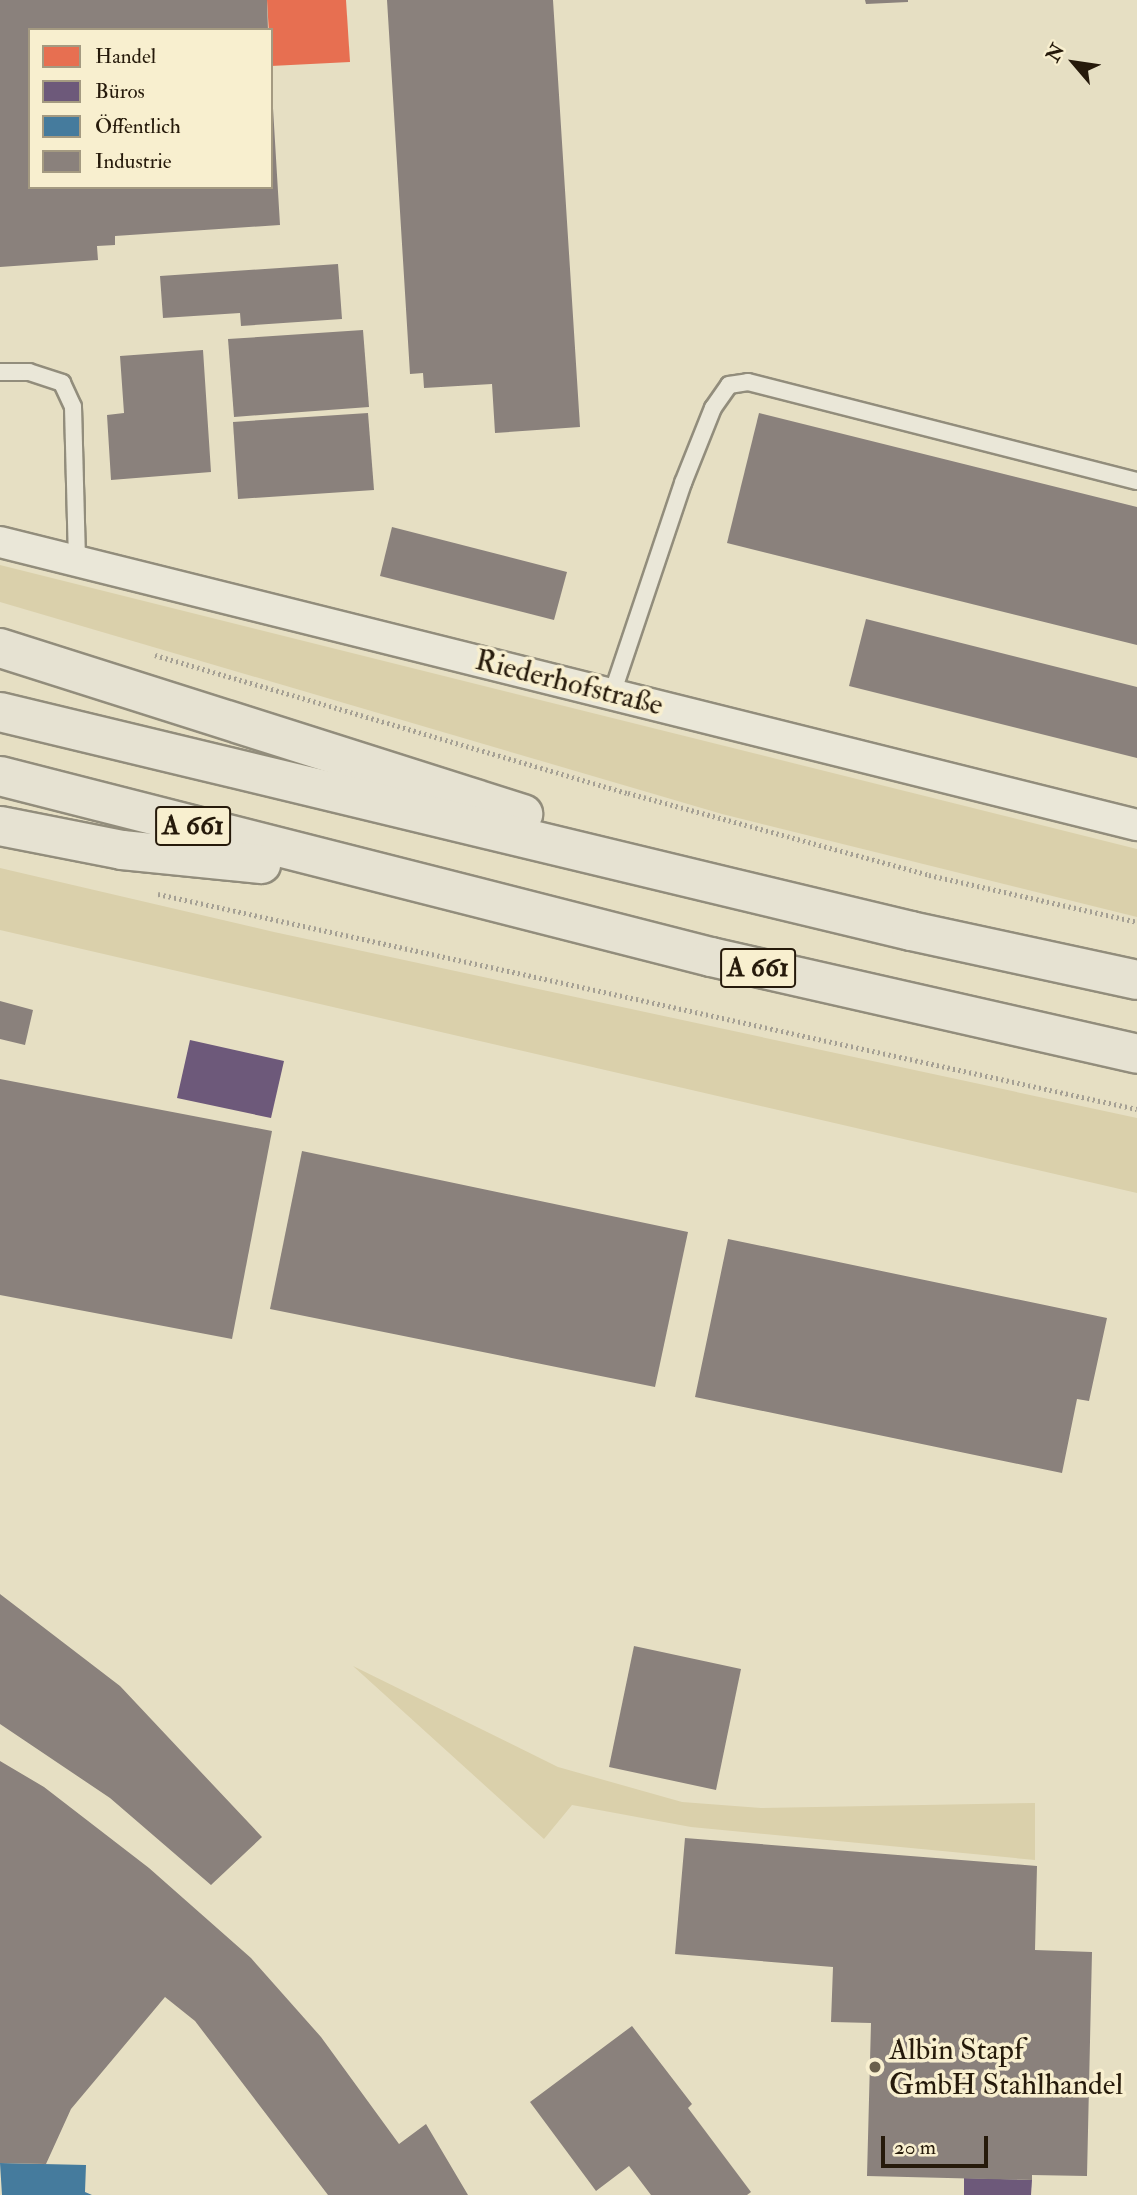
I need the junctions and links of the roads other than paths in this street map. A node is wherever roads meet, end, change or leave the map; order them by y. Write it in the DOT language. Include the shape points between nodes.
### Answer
graph roads {
  1 [pos="0,372"];
  2 [pos="1137,481"];
  3 [pos="0,542"];
  4 [pos="77,561"];
  5 [pos="0,648"];
  6 [pos="612,694"];
  7 [pos="0,712"];
  8 [pos="0,776"];
  9 [pos="0,825"];
  10 [pos="1137,825"];
  11 [pos="386,876"];
  12 [pos="700,877"];
  13 [pos="1137,980"];
  14 [pos="1137,1054"];
  1 -- 4 [label="lane" via="29,372 62,383 74,407"];
  2 -- 6 [label="lane" via="748,382 729,385 713,408 683,483"];
  3 -- 4 [label="street, Riederhofstraße"];
  4 -- 6 [label="street, Riederhofstraße"];
  5 -- 12 [label="highway" via="475,797"];
  6 -- 10 [label="street, Riederhofstraße"];
  7 -- 12 [label="highway, A 661"];
  8 -- 11 [label="highway, A 661"];
  9 -- 11 [label="highway" via="122,850"];
  11 -- 14 [label="highway, A 661" via="711,957"];
  12 -- 13 [label="highway, A 661"];
}
